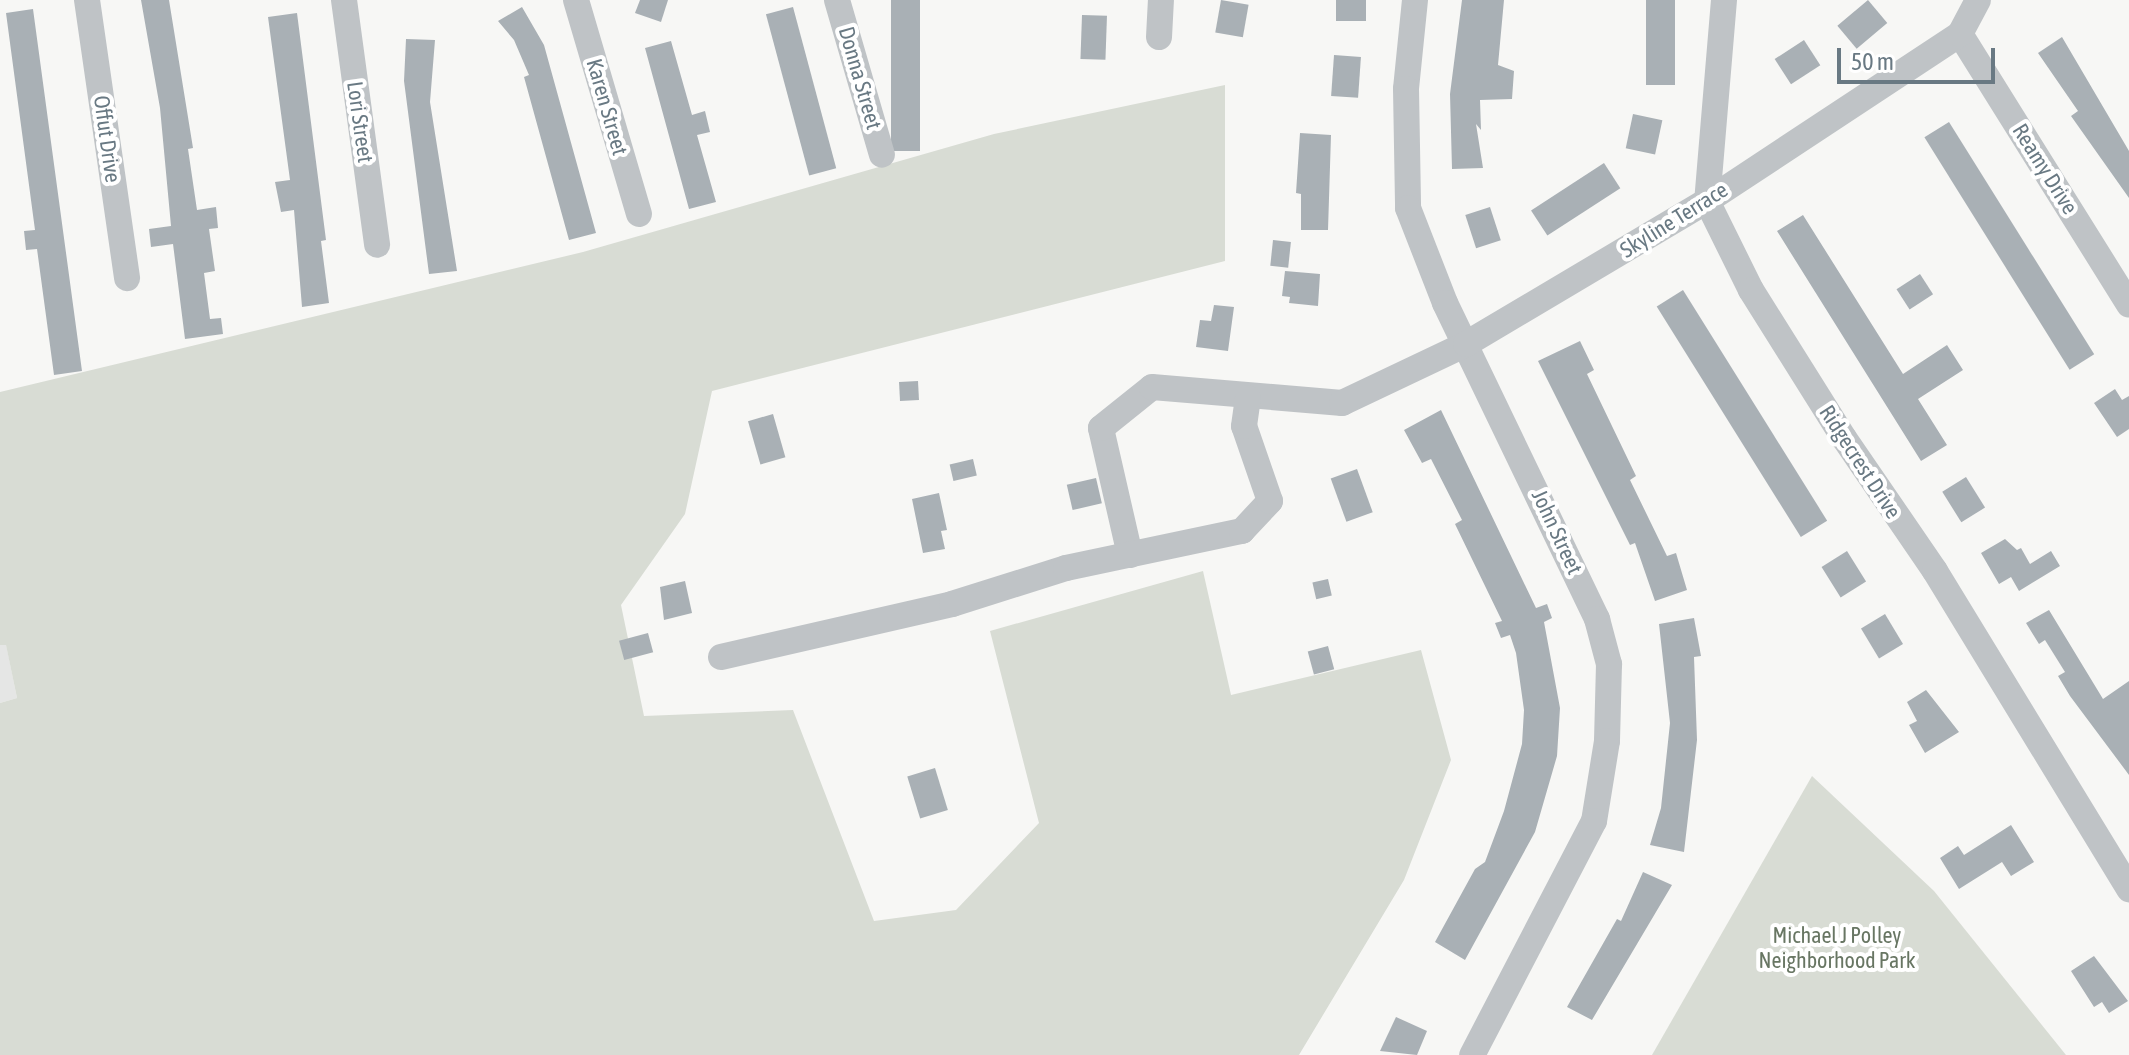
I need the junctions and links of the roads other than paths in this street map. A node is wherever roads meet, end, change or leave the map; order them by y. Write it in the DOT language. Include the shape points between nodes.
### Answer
graph roads {
  1 [pos="87,0"];
  2 [pos="346,0"];
  3 [pos="576,0"];
  4 [pos="837,0"];
  5 [pos="1161,0"];
  6 [pos="1415,0"];
  7 [pos="1724,0"];
  8 [pos="1978,0"];
  9 [pos="1960,34"];
  10 [pos="1159,37"];
  11 [pos="882,155"];
  12 [pos="1707,201"];
  13 [pos="639,214"];
  14 [pos="377,245"];
  15 [pos="127,278"];
  16 [pos="2129,304"];
  17 [pos="1466,344"];
  18 [pos="1248,398"];
  19 [pos="1130,555"];
  20 [pos="721,657"];
  21 [pos="2129,889"];
  22 [pos="1472,1055"];
  1 -- 15 [label="street, Offut Drive"];
  2 -- 14 [label="street, Lori Street"];
  3 -- 13 [label="street, Karen Street"];
  4 -- 11 [label="street, Donna Street"];
  5 -- 10 [label="street"];
  6 -- 17 [label="street, John Street" via="1406,89 1408,208"];
  7 -- 12 [label="street"];
  8 -- 9 [label="street, Skyline Terrace"];
  9 -- 12 [label="street, Skyline Terrace"];
  9 -- 16 [label="street, Reamy Drive"];
  12 -- 17 [label="street, Skyline Terrace"];
  12 -- 21 [label="street, Ridgecrest Drive" via="1751,290 1935,571"];
  17 -- 18 [label="street, Skyline Terrace" via="1342,403"];
  17 -- 22 [label="street, John Street" via="1597,619 1609,664 1610,709 1594,821"];
  18 -- 19 [label="street" via="1244,426 1270,501 1242,531"];
  18 -- 19 [label="street" via="1152,387 1101,428"];
  19 -- 20 [label="street" via="952,604"];
}
